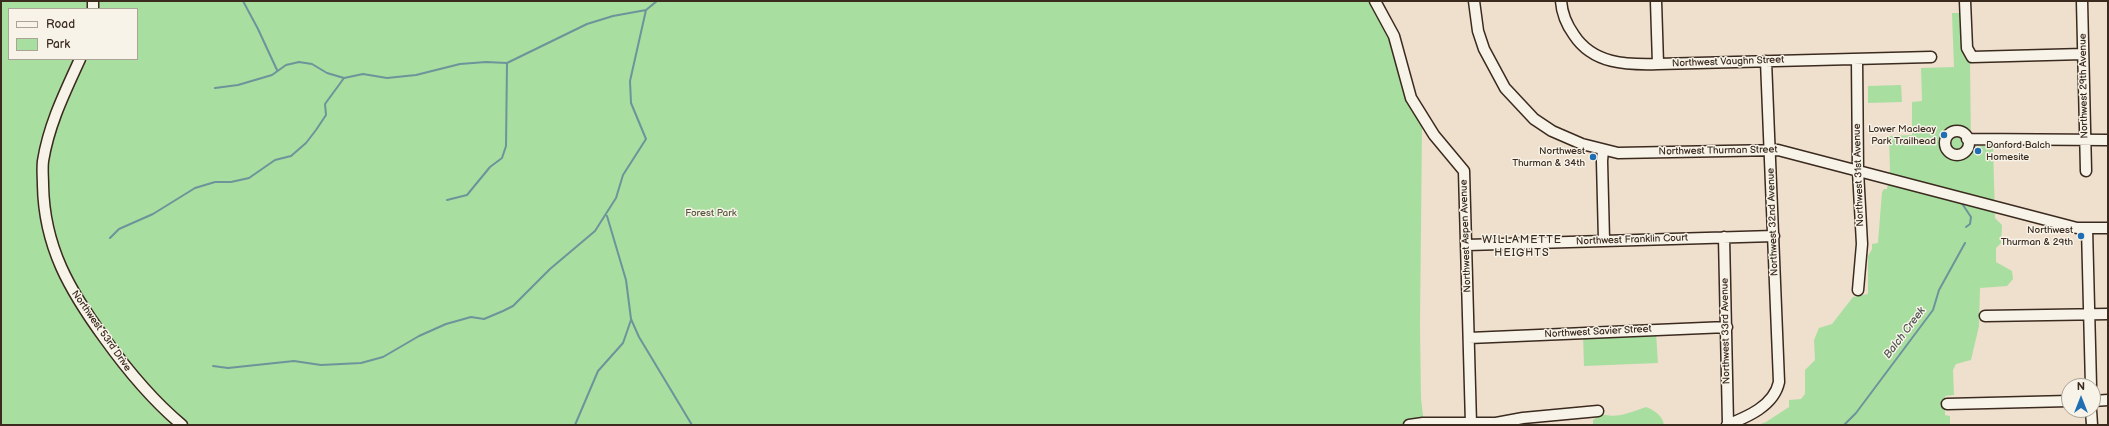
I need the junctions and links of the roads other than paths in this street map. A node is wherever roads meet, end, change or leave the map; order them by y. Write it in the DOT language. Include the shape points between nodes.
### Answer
graph roads {
  1 [pos="1375,1"];
  2 [pos="1474,1"];
  3 [pos="1561,1"];
  4 [pos="1656,1"];
  5 [pos="1965,1"];
  6 [pos="2082,1"];
  7 [pos="2083,54"];
  8 [pos="1930,58"];
  9 [pos="1857,59"];
  10 [pos="80,60"];
  11 [pos="1766,61"];
  12 [pos="1658,64"];
  13 [pos="1968,139"];
  14 [pos="2085,140"];
  15 [pos="2108,140"];
  16 [pos="1771,149"];
  17 [pos="1603,150"];
  18 [pos="1858,171"];
  19 [pos="2086,171"];
  20 [pos="2087,228"];
  21 [pos="2108,228"];
  22 [pos="1774,236"];
  23 [pos="1724,237"];
  24 [pos="1604,240"];
  25 [pos="1467,244"];
  26 [pos="1858,290"];
  27 [pos="2089,314"];
  28 [pos="2108,314"];
  29 [pos="1985,316"];
  30 [pos="1726,327"];
  31 [pos="1469,338"];
  32 [pos="2091,378"];
  33 [pos="2061,401"];
  34 [pos="1947,404"];
  35 [pos="1598,411"];
  36 [pos="1447,424"];
  37 [pos="1471,424"];
  38 [pos="182,425"];
  39 [pos="1409,425"];
  40 [pos="1728,425"];
  1 -- 25 [label="street, Northwest Aspen Avenue" via="1394,36 1411,98 1434,135 1464,171"];
  2 -- 17 [label="street, Northwest Thurman Street" via="1477,26 1484,49 1496,75 1513,99 1534,119 1552,131 1572,141"];
  3 -- 12 [label="street, Northwest Vaughn Street" via="1562,12 1570,29 1583,47 1590,52 1619,64"];
  4 -- 12 [label="street"];
  5 -- 7 [label="street" via="1967,48 1972,57"];
  6 -- 7 [label="street, Northwest 29th Avenue"];
  7 -- 14 [label="street, Northwest 29th Avenue"];
  8 -- 9 [label="street, Northwest Vaughn Street"];
  9 -- 11 [label="street, Northwest Vaughn Street"];
  9 -- 18 [label="street, Northwest 31st Avenue"];
  10 -- 38 [label="street, Northwest 53rd Drive" via="56,112 43,162 44,198 49,233 66,279 84,310 151,397"];
  11 -- 12 [label="street, Northwest Vaughn Street"];
  11 -- 16 [label="street, Northwest 32nd Avenue"];
  13 -- 14 [label="street"];
  14 -- 15 [label="street"];
  14 -- 19 [label="street, Northwest 29th Avenue"];
  16 -- 17 [label="street, Northwest Thurman Street" via="1630,152"];
  16 -- 18 [label="street, Northwest Thurman Street"];
  16 -- 22 [label="street, Northwest 32nd Avenue"];
  17 -- 24 [label="street"];
  18 -- 20 [label="street, Northwest Thurman Street" via="2077,228"];
  18 -- 26 [label="street, Northwest 31st Avenue" via="1862,244"];
  20 -- 21 [label="street, Northwest Thurman Street"];
  20 -- 27 [label="street"];
  22 -- 23 [label="street, Northwest Franklin Court"];
  22 -- 40 [label="street, Northwest 32nd Avenue" via="1779,382 1775,394 1765,404"];
  23 -- 24 [label="street, Northwest Franklin Court"];
  23 -- 30 [label="street, Northwest 33rd Avenue"];
  24 -- 25 [label="street, Northwest Franklin Court"];
  25 -- 31 [label="street, Northwest Aspen Avenue"];
  27 -- 28 [label="street"];
  27 -- 29 [label="street"];
  27 -- 32 [label="street"];
  30 -- 31 [label="street, Northwest Savier Street"];
  30 -- 40 [label="street, Northwest 33rd Avenue"];
  31 -- 37 [label="street, Northwest Aspen Avenue"];
  33 -- 34 [label="street"];
  35 -- 37 [label="street"];
  36 -- 37 [label="street"];
  36 -- 39 [label="street"];
}
